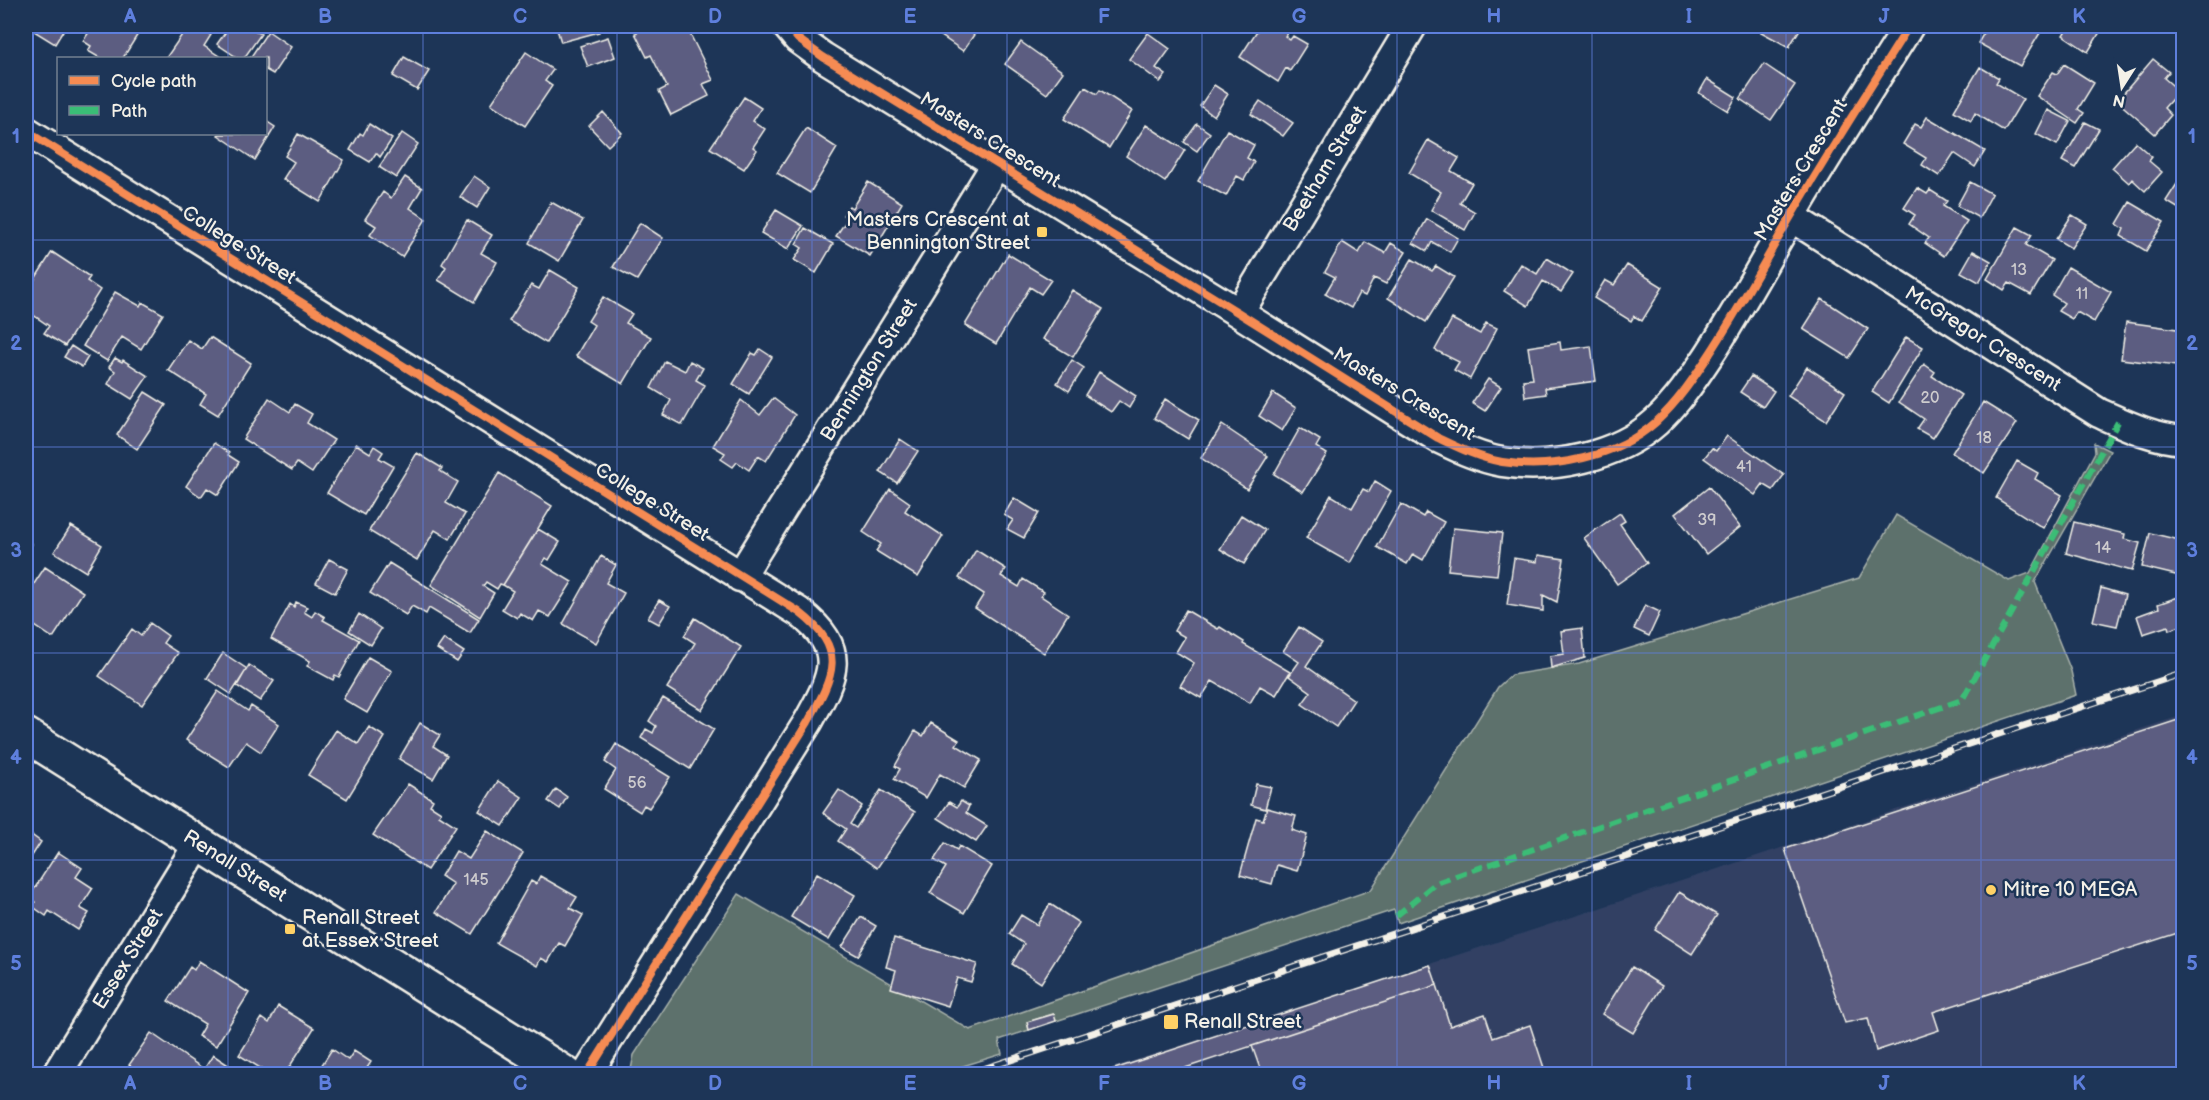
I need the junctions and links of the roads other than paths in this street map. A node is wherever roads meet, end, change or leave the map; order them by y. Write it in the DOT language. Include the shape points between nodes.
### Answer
graph roads {
  1 [pos="788,26"];
  2 [pos="1412,26"];
  3 [pos="1909,26"];
  4 [pos="26,131"];
  5 [pos="997,163"];
  6 [pos="1791,217"];
  7 [pos="1239,313"];
  8 [pos="2184,440"];
  9 [pos="740,577"];
  10 [pos="26,735"];
  11 [pos="199,843"];
  12 [pos="57,1074"];
  13 [pos="566,1074"];
  14 [pos="587,1074"];
  1 -- 5 [label="street, Masters Crescent" via="798,39 823,57"];
  2 -- 7 [label="street, Beetham Street"];
  3 -- 6 [label="street, Masters Crescent"];
  4 -- 9 [label="street, College Street"];
  5 -- 7 [label="street, Masters Crescent"];
  5 -- 9 [label="street, Bennington Street"];
  6 -- 7 [label="street, Masters Crescent" via="1734,317 1685,391 1654,424 1620,446 1582,460 1542,465 1502,462 1469,453 1438,438"];
  6 -- 8 [label="street, McGregor Crescent" via="2099,413 2134,429"];
  9 -- 14 [label="street, College Street" via="815,625 827,640 832,672 808,722"];
  10 -- 11 [label="street, Renall Street"];
  11 -- 12 [label="street, Essex Street"];
  11 -- 13 [label="street, Renall Street"];
}
